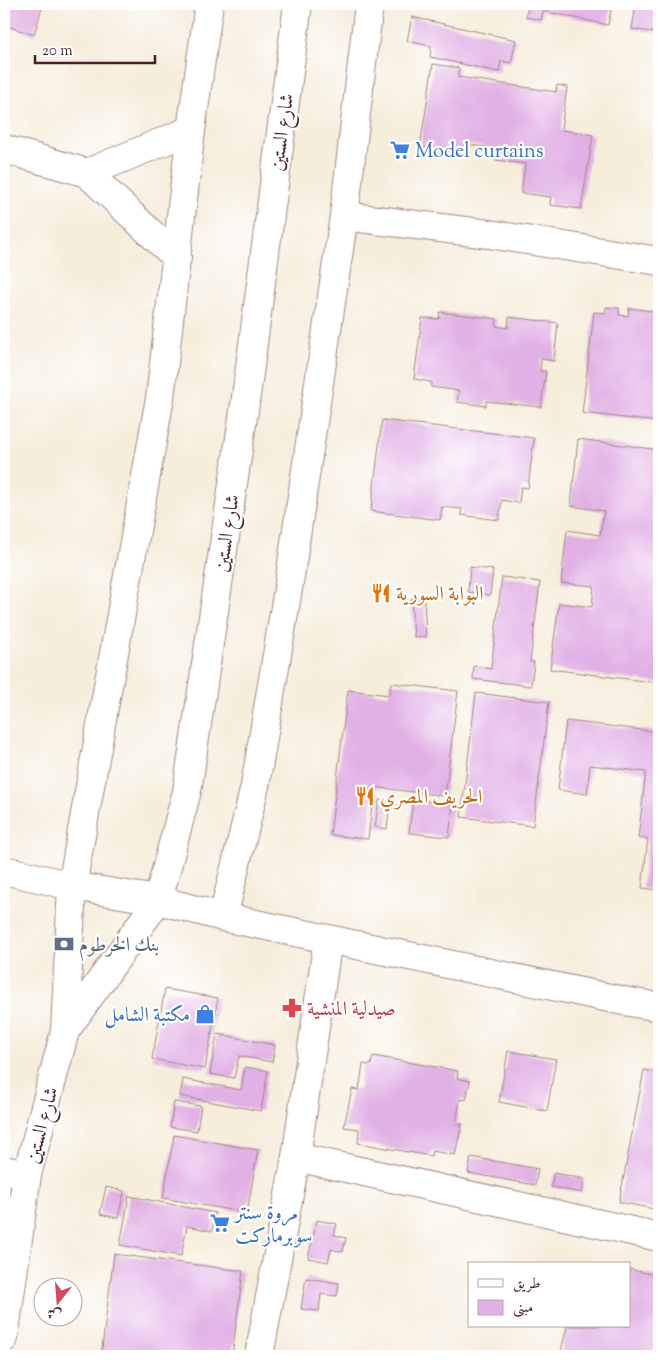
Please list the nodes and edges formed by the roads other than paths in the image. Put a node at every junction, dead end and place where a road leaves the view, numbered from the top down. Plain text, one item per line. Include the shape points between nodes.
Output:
1 (209, 4) edge
2 (298, 4) edge
3 (370, 4) edge
4 (191, 130) junction
5 (4, 148) edge
6 (87, 173) junction
7 (344, 216) junction
8 (177, 258) junction
9 (659, 261) edge
10 (4, 870) edge
11 (72, 886) junction
12 (158, 900) junction
13 (223, 917) junction
14 (328, 939) junction
15 (659, 1007) edge
16 (66, 1031) junction
17 (296, 1157) junction
18 (16, 1173) edge
19 (659, 1237) edge
20 (4, 1338) edge
21 (260, 1356) edge

1 - 4 street, شارع الستين
2 - 12 street, شارع الستين via 246,395 187,791
3 - 7 street
4 - 6 street
4 - 8 street, شارع الستين
5 - 6 street
6 - 8 street
7 - 9 street via 489,234
7 - 13 street via 291,574 255,786
8 - 11 street, شارع الستين via 160,398
10 - 11 street
11 - 12 street
11 - 16 street, شارع الستين
12 - 13 street
12 - 16 street, شارع الستين
13 - 14 street
14 - 15 street
14 - 17 street
16 - 18 street, شارع الستين
17 - 19 street
17 - 21 street
18 - 20 street, شارع الستين

